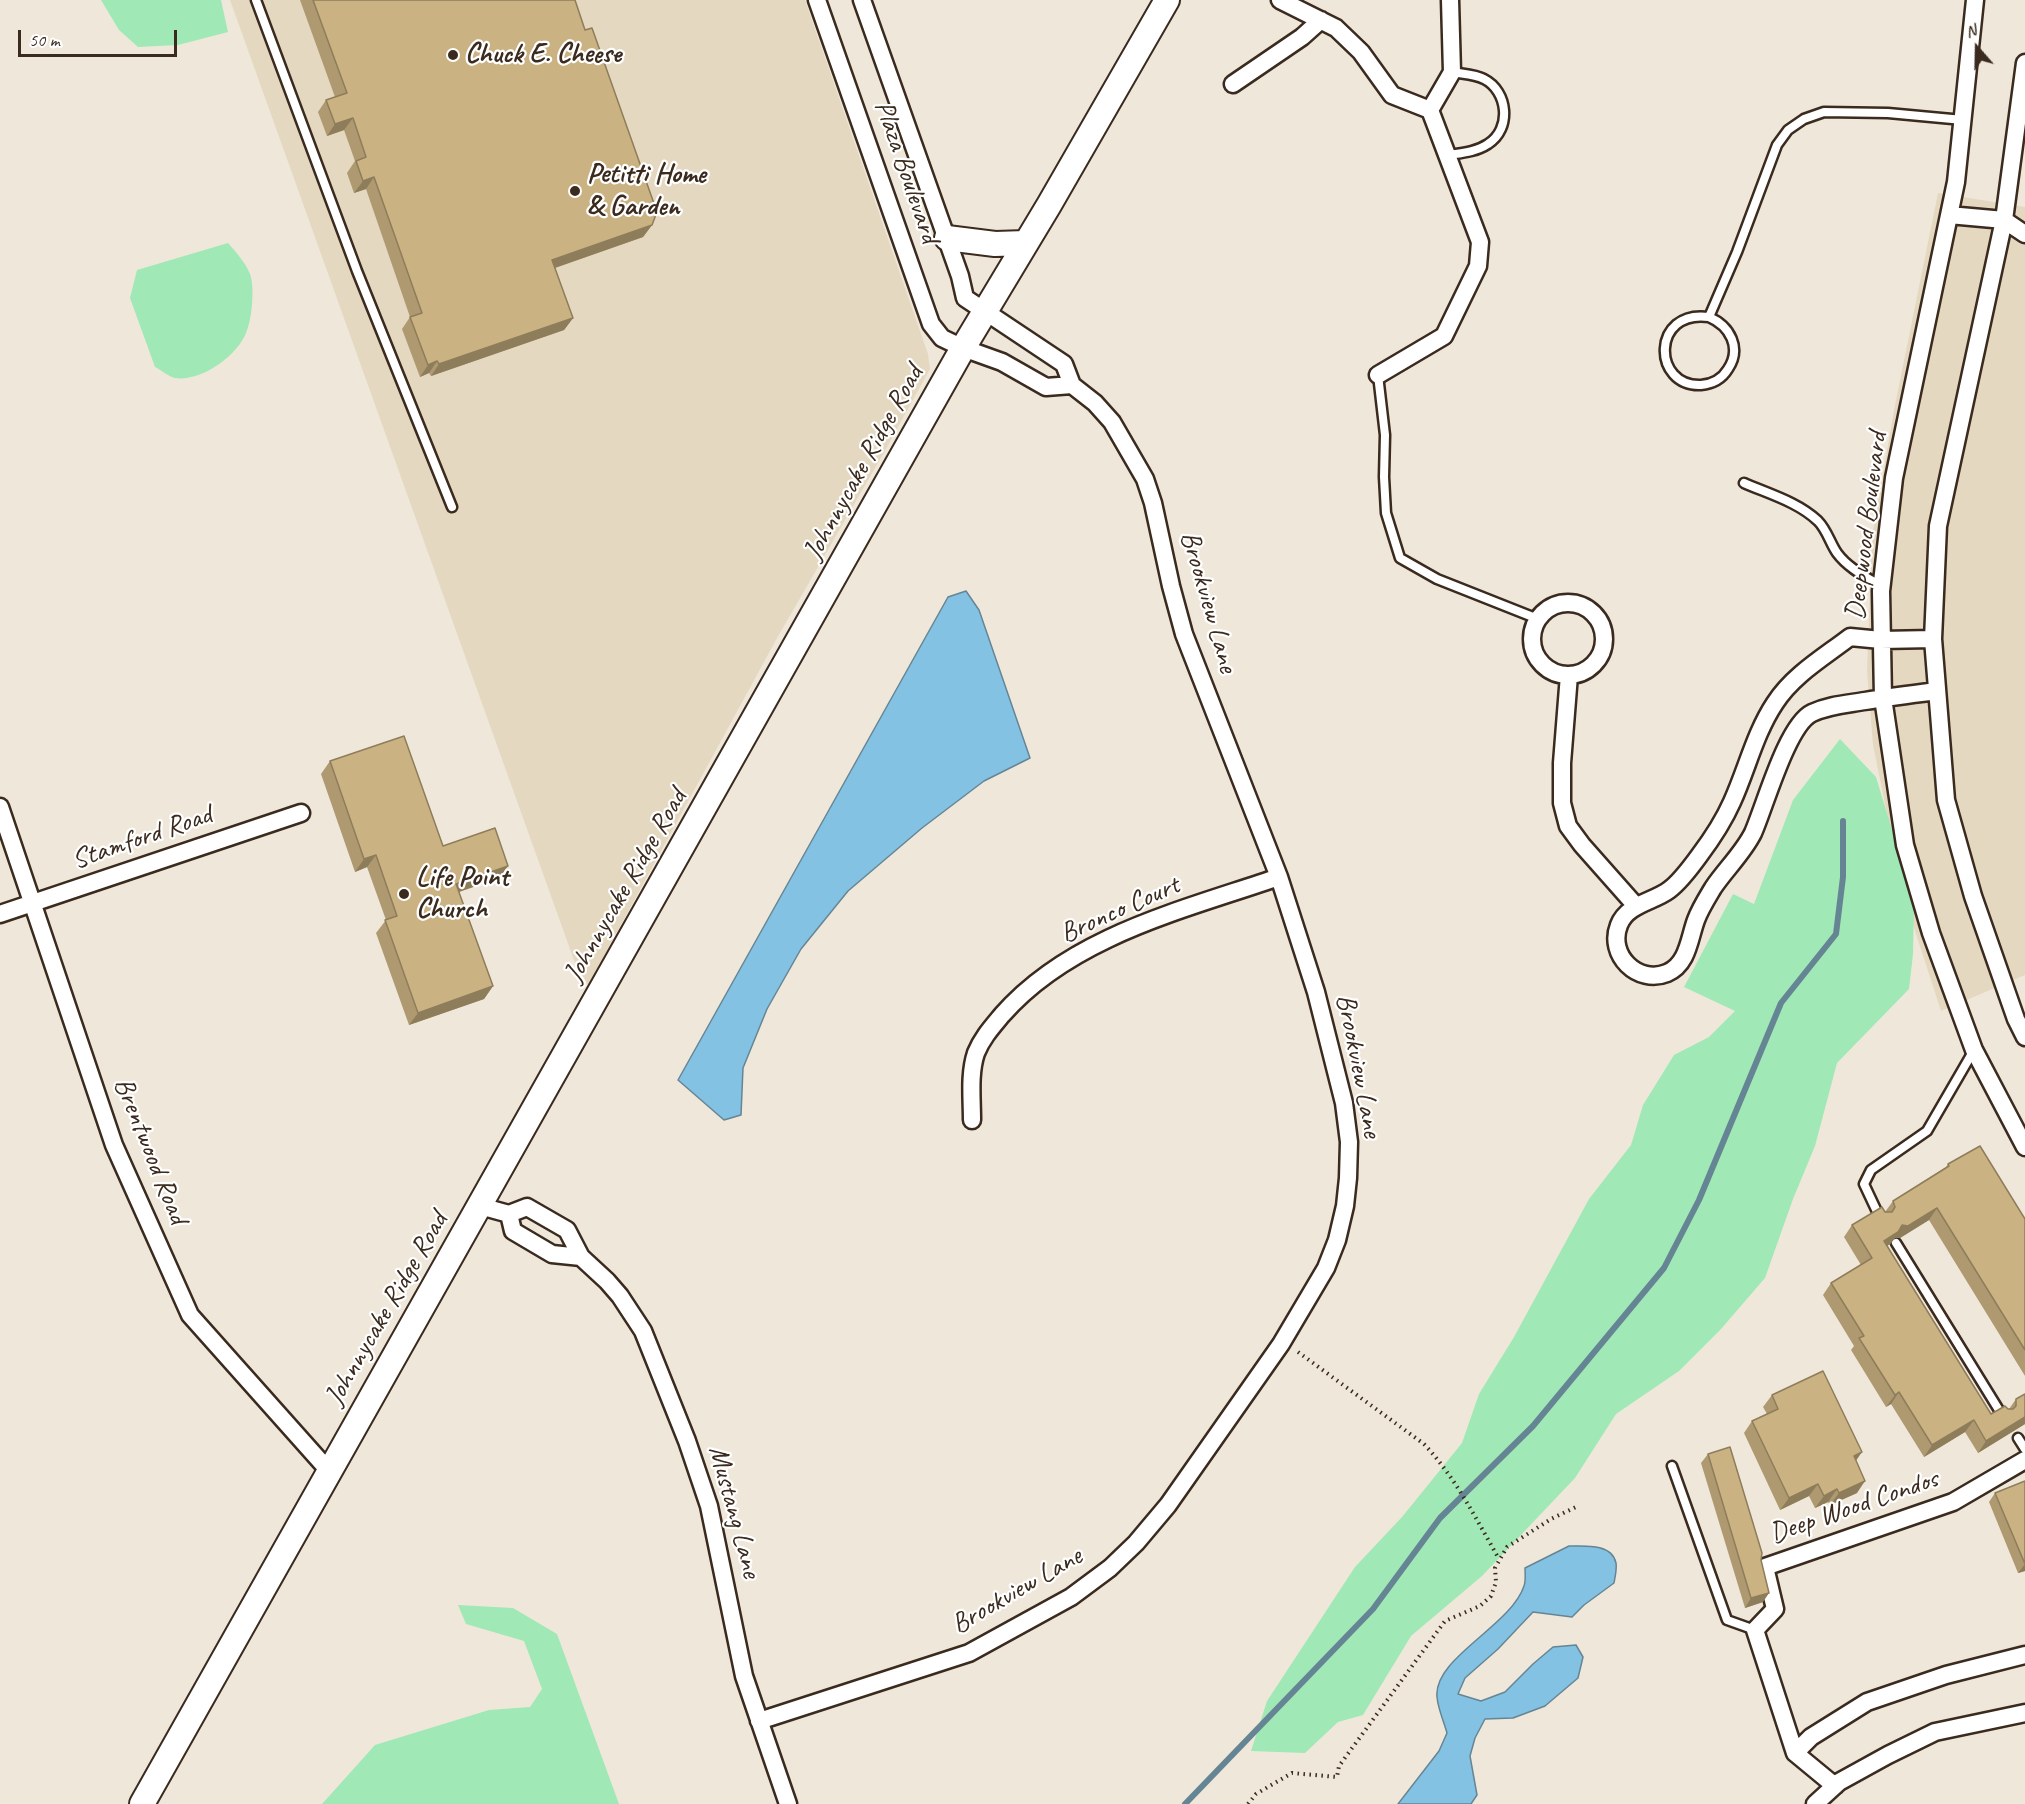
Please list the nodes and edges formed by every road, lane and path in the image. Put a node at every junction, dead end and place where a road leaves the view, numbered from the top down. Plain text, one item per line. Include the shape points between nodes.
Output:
1 (256, 0) edge
2 (817, 0) edge
3 (862, 0) edge
4 (1167, 0) edge
5 (1280, 0) edge
6 (1450, 0) edge
7 (1975, 0) edge
8 (1321, 20) junction
9 (2025, 63) edge
10 (1452, 72) junction
11 (1233, 84) dead end
12 (1430, 110) junction
13 (1963, 120) junction
14 (1448, 155) junction
15 (1949, 215) junction
16 (2004, 220) junction
17 (2025, 234) edge
18 (946, 238) junction
19 (1026, 243) junction
20 (984, 311) junction
21 (1709, 316) junction
22 (963, 348) junction
23 (1378, 375) joint
24 (1072, 385) junction
25 (1744, 483) dead end
26 (452, 507) dead end
27 (1882, 586) junction
28 (1538, 619) junction
29 (1933, 639) junction
30 (1881, 640) junction
31 (1569, 675) junction
32 (1937, 690) junction
33 (1882, 698) junction
34 (0, 807) edge
35 (301, 813) dead end
36 (1279, 877) junction
37 (32, 903) junction
38 (1636, 906) junction
39 (0, 914) edge
40 (2025, 1036) edge
41 (1974, 1050) junction
42 (972, 1120) dead end
43 (2025, 1147) edge
44 (480, 1206) junction
45 (509, 1214) junction
46 (1880, 1218) edge
47 (1896, 1244) edge
48 (581, 1257) junction
49 (1283, 1341) junction
50 (2002, 1415) edge
51 (2018, 1438) edge
52 (2025, 1449) edge
53 (2025, 1460) edge
54 (1672, 1466) dead end
55 (329, 1472) junction
56 (1576, 1507) dead end
57 (1499, 1559) junction
58 (1755, 1630) junction
59 (2025, 1655) edge
60 (2025, 1713) edge
61 (759, 1721) junction
62 (1795, 1753) junction
63 (1835, 1786) junction
64 (142, 1804) edge
65 (788, 1804) edge
66 (1248, 1804) edge
67 (1815, 1804) edge

1 - 26 lane via 357,271
2 - 22 street, Plaza Boulevard via 931,324 942,338
3 - 18 street, Plaza Boulevard
4 - 19 main road, Johnnycake Ridge Road
5 - 8 street
6 - 10 street
7 - 13 street, Deepwood Boulevard
8 - 11 street
8 - 12 street via 1336,28 1360,52 1392,95
9 - 16 street
10 - 12 street
10 - 14 lane via 1482,77 1493,85 1500,94 1505,120 1499,134 1488,144
12 - 14 street
13 - 15 street, Deepwood Boulevard
13 - 21 lane via 1824,111 1788,130 1777,145
14 - 23 street via 1480,242 1478,266 1444,336
15 - 16 street
15 - 27 street, Deepwood Boulevard via 1894,478
16 - 17 street
16 - 29 street via 1938,526
18 - 19 main road
18 - 20 street, Plaza Boulevard via 965,298
19 - 20 main road, Johnnycake Ridge Road
20 - 22 main road, Johnnycake Ridge Road
20 - 24 street, Brookview Lane via 1064,364
21 - 21 lane via 1728,329 1733,339 1733,362 1719,380 1695,385 1674,375 1664,353 1665,342 1677,323 1687,317
22 - 24 street via 1002,362 1046,387
22 - 44 main road, Johnnycake Ridge Road
23 - 28 lane via 1385,435 1386,513 1400,558 1437,579
24 - 36 street, Brookview Lane via 1112,422 1145,479 1184,634
25 - 27 lane via 1794,504 1817,520 1850,567
27 - 30 street, Deepwood Boulevard
28 - 31 street via 1532,640 1539,661 1558,674
28 - 31 street via 1546,610 1567,603 1578,604 1597,616 1605,638 1598,660 1590,668
29 - 30 street
29 - 32 street
30 - 33 street, Deepwood Boulevard
30 - 38 street via 1850,637 1799,675 1776,701 1760,728 1732,803 1699,856 1672,888
31 - 38 street via 1562,763 1562,803 1568,826
32 - 33 street
32 - 40 street via 1946,800 1973,896
33 - 38 street via 1825,708 1810,714 1797,727 1752,835 1704,902 1684,958 1666,974 1643,976 1624,963 1617,939 1618,926
33 - 41 street, Deepwood Boulevard via 1905,845 1931,933
34 - 37 street, Brentwood Road
35 - 37 street, Stamford Road
36 - 42 street, Bronco Court via 1125,931 1037,981 985,1035 976,1053
36 - 49 street, Brookview Lane via 1319,1002 1344,1103 1349,1142 1346,1197 1337,1240 1326,1268
37 - 39 street, Stamford Road
37 - 55 street, Brentwood Road via 114,1145 190,1315
41 - 43 street, Deepwood Boulevard
41 - 46 lane via 1927,1131 1871,1170 1864,1184
44 - 45 street, Mustang Lane
44 - 55 main road, Johnnycake Ridge Road
45 - 48 street via 513,1231 552,1254
45 - 48 street, Mustang Lane via 527,1207 567,1230
47 - 50 lane
48 - 61 street, Mustang Lane via 620,1296 643,1331 687,1441 709,1506 744,1676
49 - 57 path via 1424,1444 1456,1483
49 - 61 street, Brookview Lane via 1168,1505 1110,1568 1071,1597 969,1653
51 - 52 lane
53 - 58 street, Deep Wood Condos via 1953,1502 1765,1567 1775,1609
54 - 58 lane via 1727,1620
55 - 64 main road, Johnnycake Ridge Road
56 - 57 path via 1507,1547
57 - 66 path via 1491,1596 1480,1606 1446,1621 1339,1766 1337,1777 1292,1773 1256,1794
58 - 62 street
59 - 62 street via 1946,1675 1867,1702 1811,1737
60 - 63 street via 1935,1732
61 - 65 street, Mustang Lane
62 - 63 street
63 - 67 street

